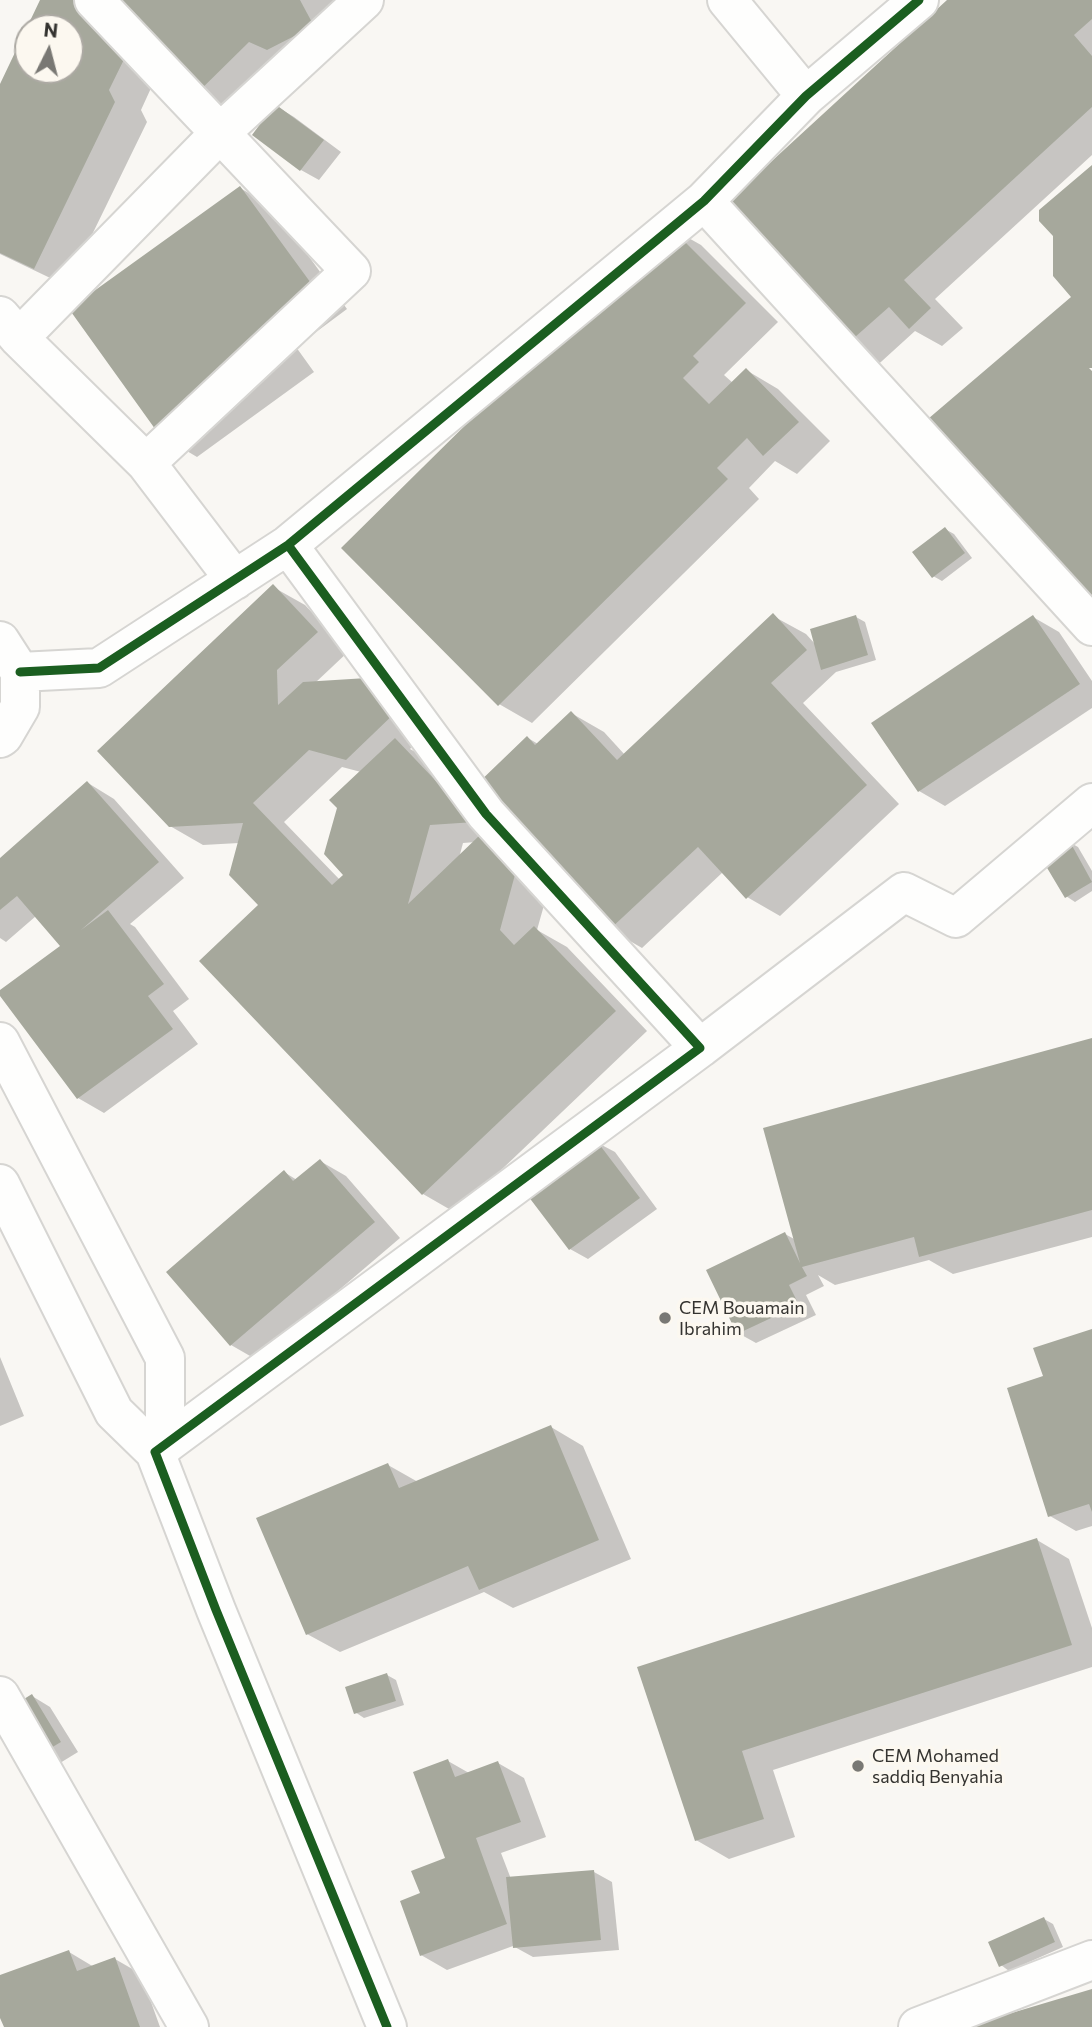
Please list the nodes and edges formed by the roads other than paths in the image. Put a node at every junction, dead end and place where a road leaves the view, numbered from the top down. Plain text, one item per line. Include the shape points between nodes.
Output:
1 (94, 0) edge
2 (364, 0) edge
3 (727, 0) edge
4 (919, 0) edge
5 (806, 96) junction
6 (220, 133) junction
7 (704, 201) junction
8 (9, 327) edge
9 (146, 463) junction
10 (288, 545) junction
11 (235, 580) junction
12 (1092, 626) edge
13 (10, 656) edge
14 (0, 738) edge
15 (1092, 803) edge
16 (0, 1042) edge
17 (700, 1048) junction
18 (0, 1185) edge
19 (160, 1448) junction
20 (0, 1696) edge
21 (1092, 1960) edge
22 (189, 2027) edge
23 (387, 2027) edge
24 (918, 2027) edge

1 - 6 street
2 - 6 street
3 - 5 street
4 - 5 street
5 - 7 street
6 - 8 street
6 - 9 street via 351,271
7 - 10 street
7 - 12 street
8 - 9 street
9 - 11 street
10 - 11 street
10 - 17 street via 486,814
11 - 13 street via 99,668
13 - 14 street via 20,707
15 - 17 street via 956,918 905,892
16 - 19 street via 165,1358
17 - 19 street
18 - 19 street via 114,1412
19 - 23 street via 221,1623
20 - 22 street
21 - 24 street

